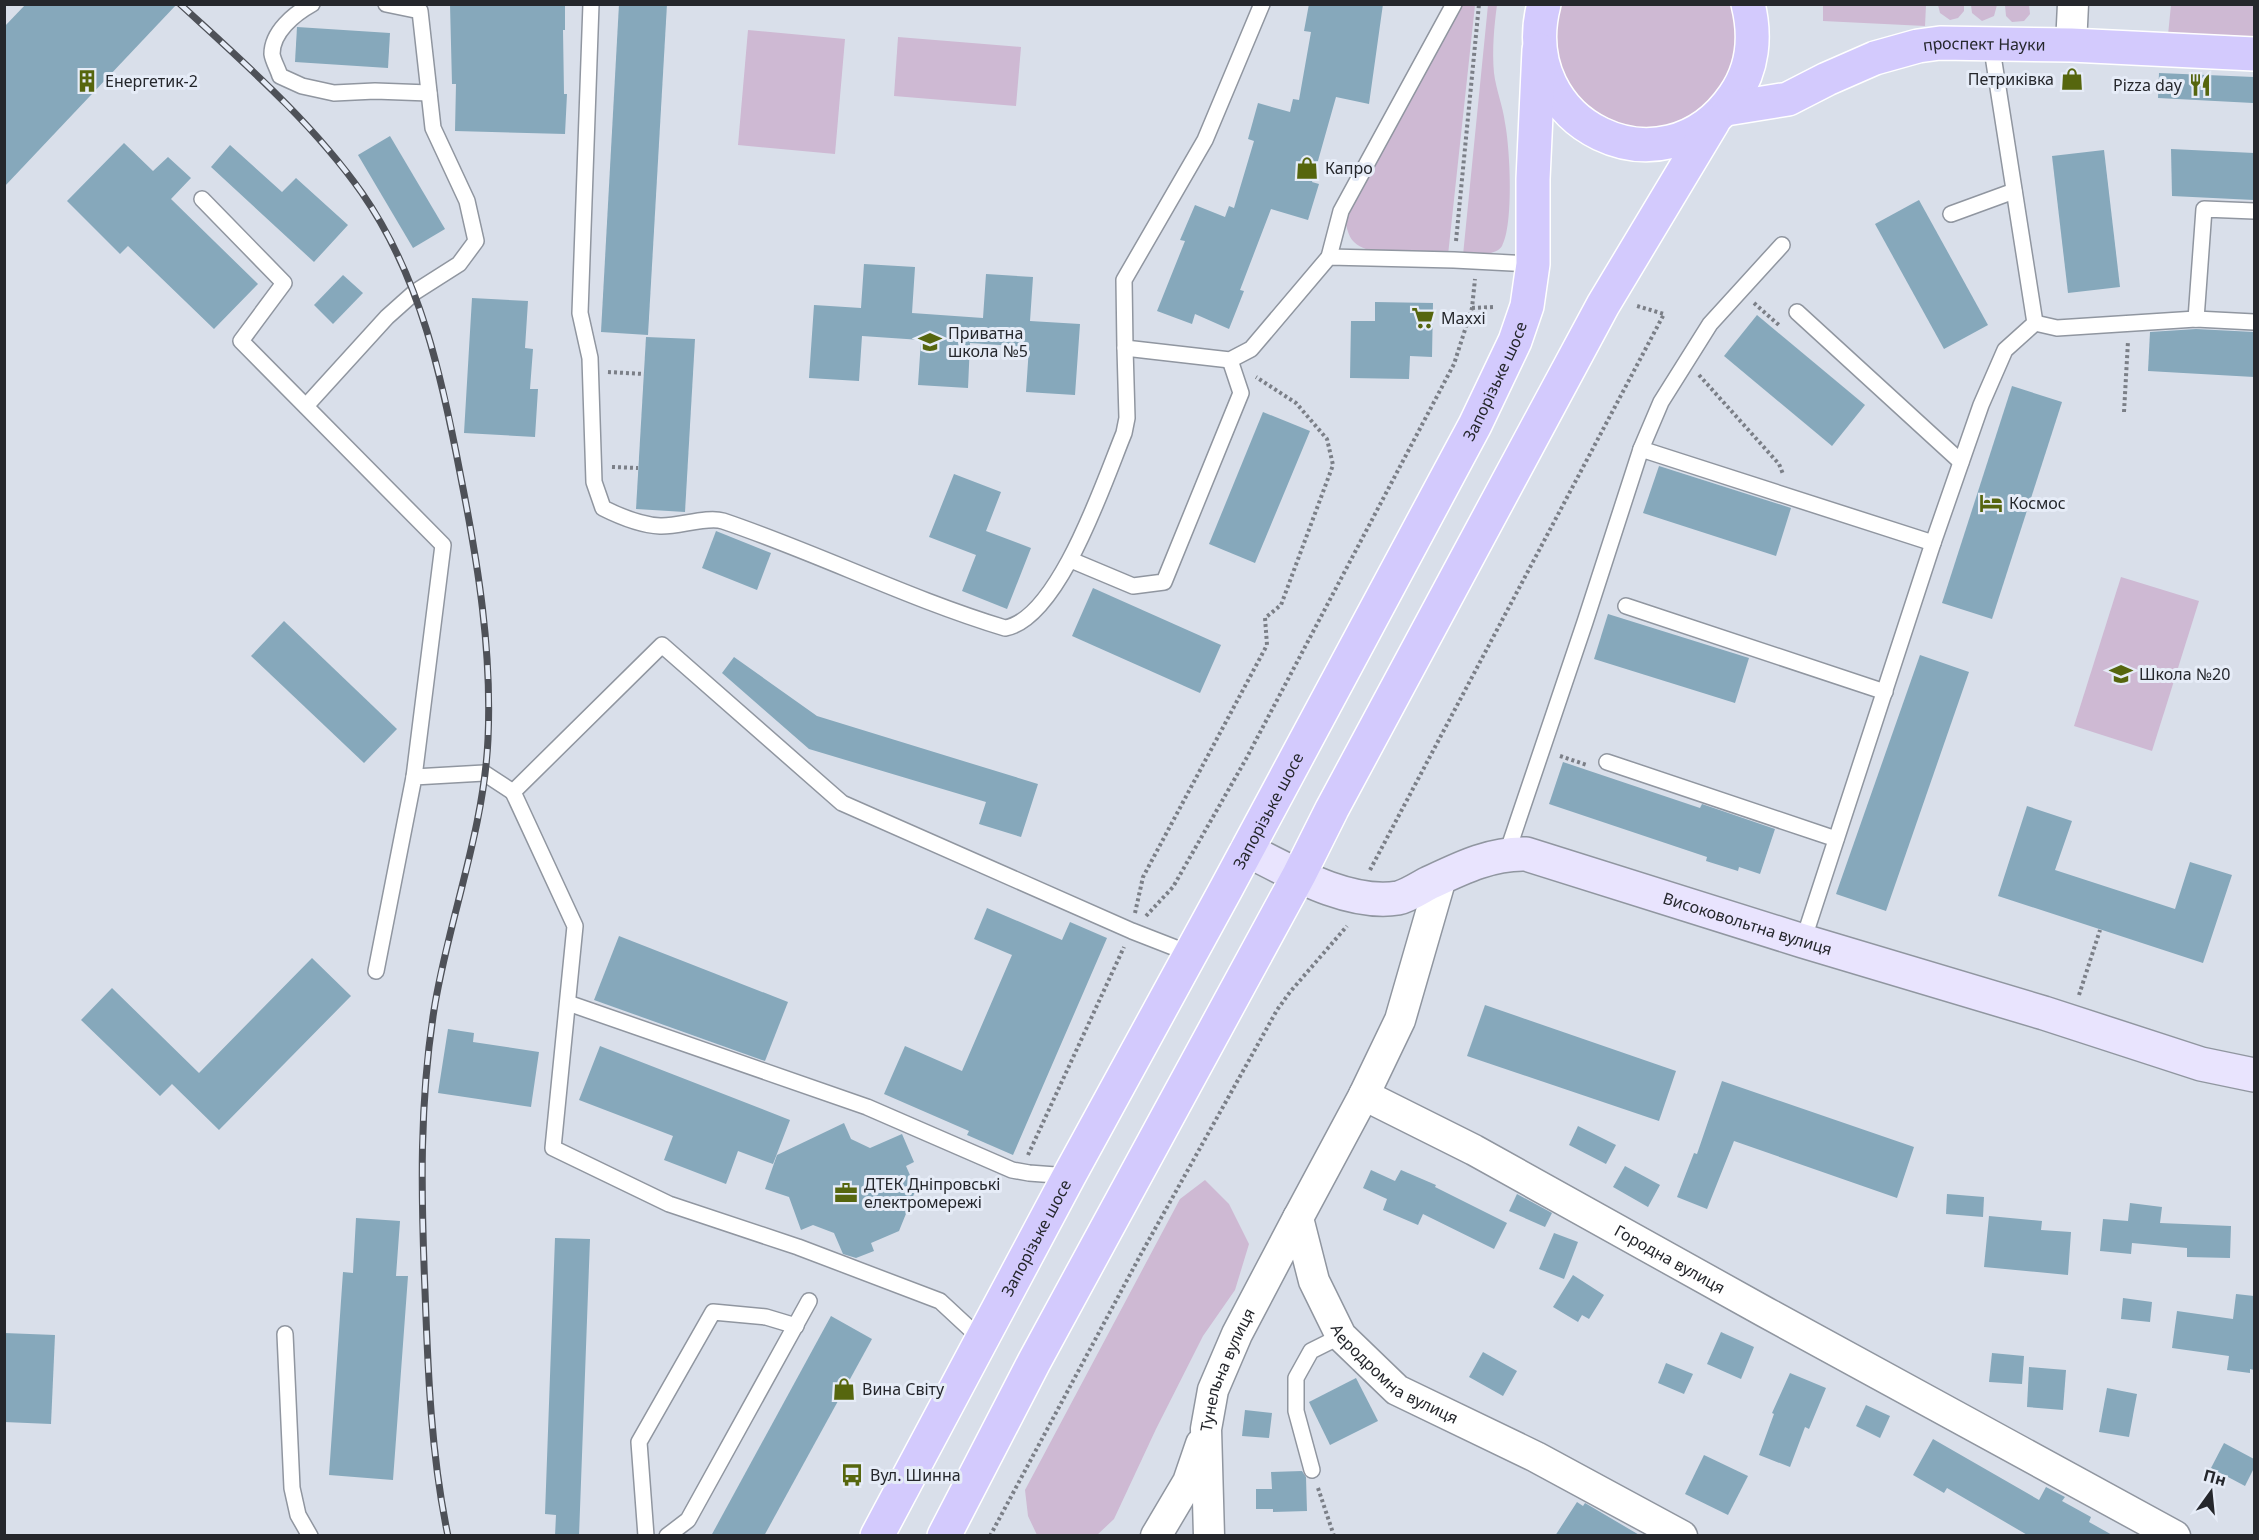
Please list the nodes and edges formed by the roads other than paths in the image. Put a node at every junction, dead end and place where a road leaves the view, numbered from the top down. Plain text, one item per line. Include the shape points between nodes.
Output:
1 (312, 4) edge
2 (386, 4) edge
3 (591, 4) edge
4 (1262, 4) edge
5 (1454, 4) edge
6 (1748, 4) edge
7 (2073, 4) edge
8 (1541, 21) edge
9 (1991, 43) junction
10 (2072, 45) junction
11 (2254, 54) edge
12 (429, 93) junction
13 (1719, 115) junction
14 (2014, 191) junction
15 (202, 199) dead end
16 (2254, 212) edge
17 (1951, 214) dead end
18 (1782, 245) dead end
19 (1329, 257) junction
20 (1533, 264) junction
21 (1797, 312) road end
22 (2196, 319) junction
23 (2254, 322) edge
24 (2035, 323) junction
25 (1125, 348) junction
26 (1230, 360) junction
27 (306, 406) junction
28 (1641, 449) junction
29 (1961, 462) junction
30 (1933, 543) junction
31 (1071, 560) junction
32 (1626, 606) dead end
33 (1885, 692) junction
34 (1607, 762) road end
35 (414, 777) junction
36 (513, 792) junction
37 (1836, 839) junction
38 (1247, 850) junction
39 (1506, 853) junction
40 (1299, 875) junction
41 (1441, 878) junction
42 (1803, 940) junction
43 (1191, 954) junction
44 (376, 971) dead end
45 (568, 1003) junction
46 (2254, 1075) edge
47 (1364, 1095) junction
48 (1069, 1176) junction
49 (1298, 1218) junction
50 (809, 1301) dead end
51 (796, 1326) junction
52 (285, 1334) dead end
53 (1341, 1336) junction
54 (982, 1340) junction
55 (1206, 1429) junction
56 (1312, 1470) road end
57 (310, 1536) edge
58 (646, 1536) edge
59 (668, 1536) edge
60 (877, 1536) edge
61 (944, 1536) edge
62 (1156, 1536) edge
63 (1209, 1536) edge
64 (1682, 1536) edge
65 (2175, 1536) edge

1 - 12 lane via 276,34 272,54 280,76 334,93
2 - 12 lane via 420,11
3 - 31 lane via 580,313 590,358 594,482 603,508 626,519 659,526 719,520 957,614 1005,628 1028,616 1056,586
4 - 25 lane via 1205,140 1124,280
5 - 19 lane via 1341,211
6 - 13 main road via 1754,33 1751,60 1742,86
7 - 10 street
8 - 13 main road via 1545,76 1562,105 1587,128 1618,142 1651,145 1684,138
8 - 20 main road, Запорізьке шосе
9 - 10 main road, проспект Науки
9 - 13 main road, проспект Науки via 1940,43 1910,48 1875,58 1788,99
9 - 14 lane
10 - 11 main road, проспект Науки
12 - 27 lane via 433,128 467,201 476,241 459,264 415,292 387,317
13 - 40 main road via 1604,305
14 - 17 lane
14 - 24 lane
15 - 27 lane via 284,283 241,340
16 - 22 lane via 2204,209
18 - 28 lane via 1710,324 1661,402
19 - 20 lane
19 - 26 lane via 1251,349
20 - 38 main road, Запорізьке шосе via 1527,306 1515,341 1476,425
21 - 29 lane
22 - 23 lane
22 - 24 lane via 2057,328
24 - 29 lane via 2005,350
25 - 26 lane
25 - 31 lane via 1125,433
26 - 31 lane via 1240,393 1164,582 1133,586
27 - 35 lane via 443,545
28 - 30 lane
28 - 39 lane
29 - 30 lane
30 - 33 lane
32 - 33 lane
33 - 37 lane
34 - 37 lane
35 - 36 lane via 484,773
35 - 44 lane
36 - 43 lane via 662,645 842,803
36 - 45 lane via 575,926
37 - 42 lane
38 - 40 main road, Високовольтна вулиця
38 - 43 main road, Запорізьке шосе
39 - 41 main road, Високовольтна вулиця
39 - 42 main road, Високовольтна вулиця via 1526,854
40 - 41 main road, Високовольтна вулиця via 1368,898 1399,898
40 - 61 main road via 1034,1362
41 - 47 street via 1400,1020
42 - 46 main road, Високовольтна вулиця via 2201,1064
43 - 48 main road, Запорізьке шосе
45 - 48 lane via 867,1107 1012,1170
45 - 54 lane via 553,1148 669,1204 940,1301
47 - 49 street
47 - 65 street, Городна вулиця via 1484,1155
48 - 54 main road, Запорізьке шосе
49 - 53 street, Аеродромна вулиця via 1314,1281
49 - 55 street, Тунельна вулиця via 1237,1334 1213,1390
50 - 51 lane
51 - 58 lane via 766,1317 713,1312 639,1442
51 - 59 lane via 688,1520
52 - 57 lane via 292,1488 298,1515
53 - 56 lane via 1311,1351 1296,1378 1296,1411
53 - 64 street, Аеродромна вулиця via 1397,1390 1536,1456
54 - 60 main road, Запорізьке шосе
55 - 62 street via 1188,1482
55 - 63 street, Тунельна вулиця

